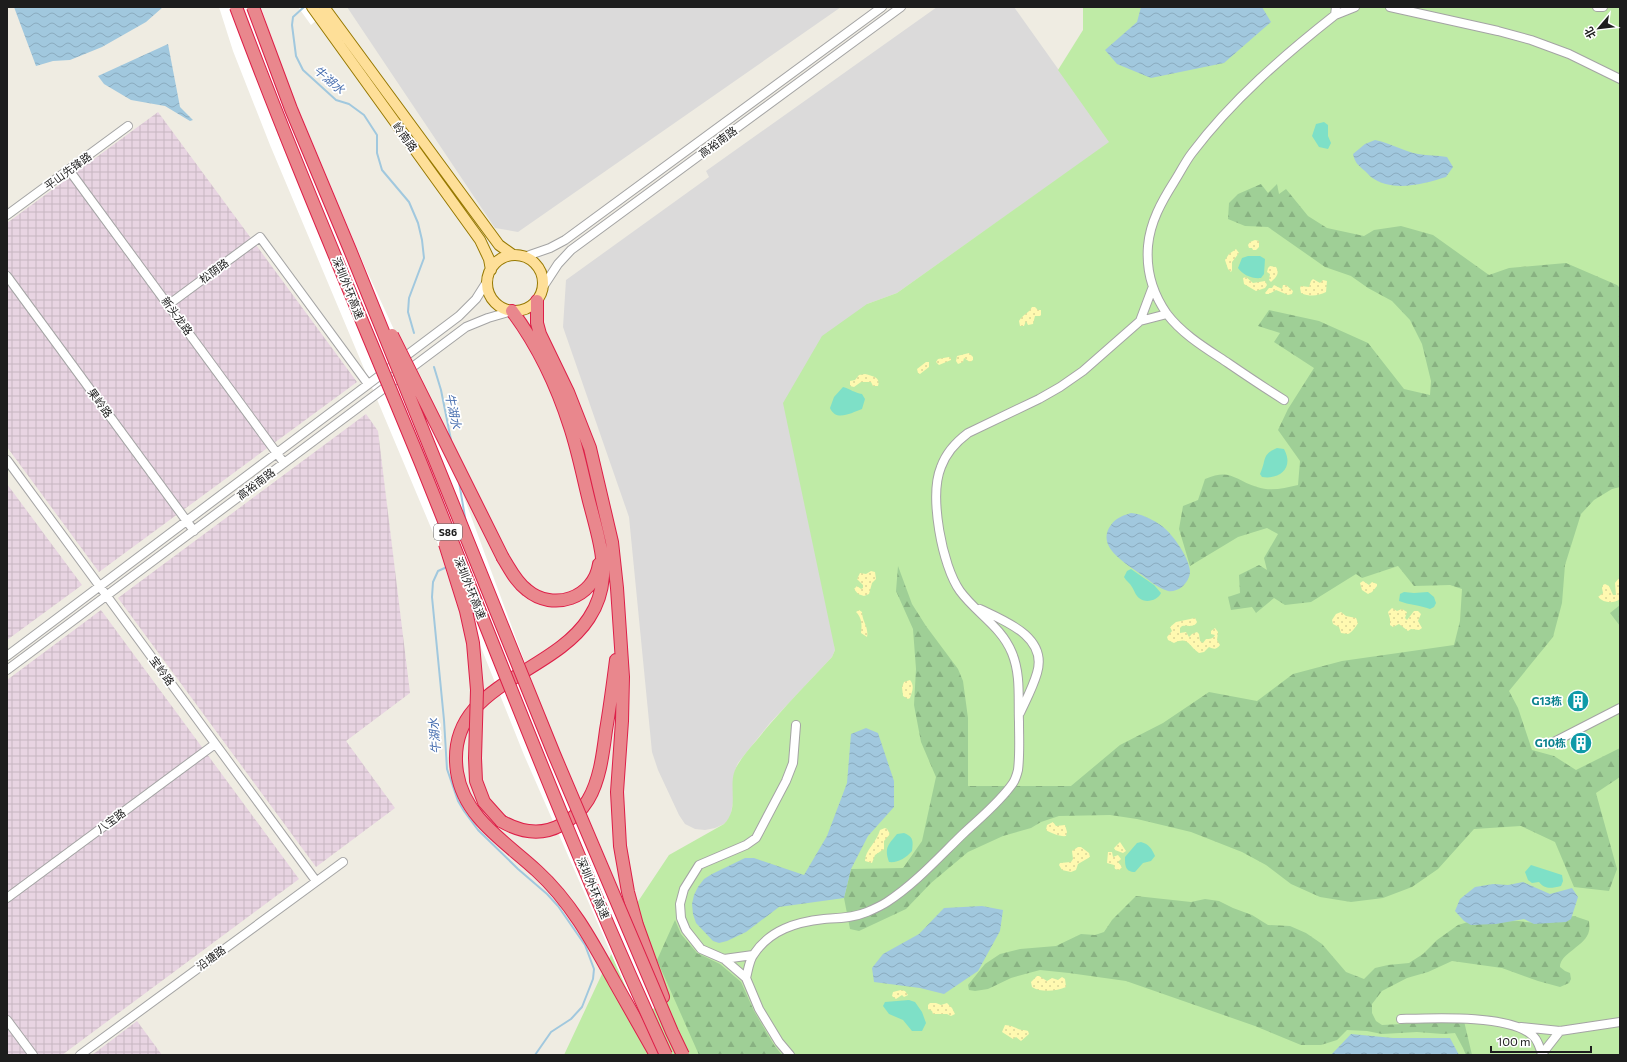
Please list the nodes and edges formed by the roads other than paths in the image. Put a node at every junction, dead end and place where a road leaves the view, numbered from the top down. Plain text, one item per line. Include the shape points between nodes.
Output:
1 (236, 7) edge
2 (253, 7) edge
3 (312, 7) edge
4 (882, 7) edge
5 (901, 7) edge
6 (1355, 7) edge
7 (1390, 7) edge
8 (1597, 7) edge
9 (1603, 7) edge
10 (1335, 11) edge
11 (324, 12) edge
12 (1620, 79) edge
13 (128, 126) dead end
14 (69, 170) junction
15 (7, 215) edge
16 (350, 250) junction
17 (513, 255) junction
18 (524, 257) junction
19 (491, 270) junction
20 (7, 276) edge
21 (488, 280) junction
22 (543, 286) junction
23 (1152, 288) junction
24 (537, 301) junction
25 (168, 304) junction
26 (512, 311) junction
27 (1167, 314) junction
28 (1140, 321) junction
29 (368, 384) junction
30 (1284, 400) dead end
31 (277, 453) junction
32 (7, 460) edge
33 (419, 460) junction
34 (284, 463) junction
35 (187, 521) junction
36 (194, 531) junction
37 (601, 555) junction
38 (100, 587) junction
39 (107, 596) junction
40 (970, 604) junction
41 (620, 635) junction
42 (7, 656) edge
43 (7, 670) edge
44 (522, 674) junction
45 (1620, 708) edge
46 (1018, 717) junction
47 (796, 725) dead end
48 (215, 744) junction
49 (1550, 744) dead end
50 (343, 862) dead end
51 (316, 881) junction
52 (7, 898) edge
53 (753, 955) junction
54 (724, 959) junction
55 (746, 978) junction
56 (1401, 1019) dead end
57 (7, 1020) edge
58 (1620, 1022) edge
59 (1518, 1027) junction
60 (1560, 1031) junction
61 (672, 1032) junction
62 (1542, 1054) edge
63 (33, 1055) edge
64 (80, 1055) edge
65 (656, 1055) edge
66 (666, 1055) edge
67 (683, 1055) edge
68 (790, 1055) edge

1 - 33 highway, 深圳外环高速 / S86, bridge via 276,114
2 - 16 highway, 深圳外环高速 / S86, bridge via 291,109
3 - 11 main road, 岭南路
4 - 18 street, 高裕南路 via 564,240
5 - 22 street, 高裕南路 via 571,250
6 - 10 street
7 - 12 street via 1532,40 1569,54
8 - 9 street
10 - 23 street via 1245,92 1190,155 1160,203 1153,225 1148,245 1148,268
11 - 17 main road, 岭南路 via 499,246
11 - 19 main road, 岭南路 via 480,240
13 - 14 street, 平山先锋路
14 - 15 street, 平山先锋路
14 - 25 street, 新头龙路
16 - 37 highway, bridge via 512,573 527,590 540,597 554,601 563,600 574,597 590,586 596,577
16 - 44 highway, 深圳外环高速 / S86, bridge
17 - 18 main road
17 - 19 main road via 498,262
18 - 22 main road via 540,270
19 - 21 main road
20 - 35 street, 果岭路
21 - 26 main road via 489,291 494,301 502,308
21 - 29 street, 高裕南路 via 471,305 459,316
22 - 24 main road
23 - 27 street
23 - 28 street
24 - 26 main road via 528,308
24 - 41 highway via 540,334 568,392 590,448 612,542
25 - 29 street, 松荫路 via 260,236
25 - 31 street, 新头龙路
26 - 34 street, 高裕南路 via 466,327
26 - 37 highway via 548,371 568,419
27 - 28 street
27 - 30 street via 1202,347
28 - 40 street via 1070,380 1039,399 968,433 945,457 940,467 936,489 941,542 951,575
29 - 31 street, 高裕南路
31 - 34 street, 新头龙路
31 - 35 street, 高裕南路
32 - 38 street, 宝岭路
33 - 41 highway, bridge via 466,611 473,643 477,690 476,781 484,802 501,821 512,828 523,831 554,829 573,817 588,800 598,777 602,757
33 - 66 highway, 深圳外环高速 / S86, bridge via 545,775
34 - 36 street, 高裕南路
35 - 36 street, 果岭路
35 - 38 street, 高裕南路
36 - 39 street, 高裕南路
37 - 44 highway via 601,591 590,616 568,642
38 - 39 street, 宝岭路
38 - 42 street, 高裕南路
39 - 43 street, 高裕南路
39 - 48 street, 宝岭路
40 - 46 street via 996,628 1011,651 1018,677
40 - 46 street via 1017,627 1034,646 1038,673
41 - 61 highway, bridge via 623,699 617,792 620,846 628,892
44 - 61 highway, 深圳外环高速 / S86, bridge
44 - 65 highway via 488,695 465,721 459,734 456,760 460,786 472,811 496,836 538,872 572,910
45 - 49 street
46 - 53 street via 1018,771 1014,782 912,882 887,902 866,913 793,925 778,930
47 - 54 street via 793,763 756,838 746,845 699,865 684,889 680,918 686,930 701,948
48 - 51 street, 宝岭路
48 - 52 street, 八宝路
50 - 51 street, 沿塘路
51 - 64 street, 沿塘路
53 - 54 street
53 - 55 street
54 - 55 street
55 - 68 street via 759,1009
56 - 59 street via 1482,1019
57 - 63 street
58 - 60 street
59 - 60 street
59 - 62 street via 1534,1036
60 - 62 street
61 - 67 highway, 深圳外环高速 / S86, bridge

